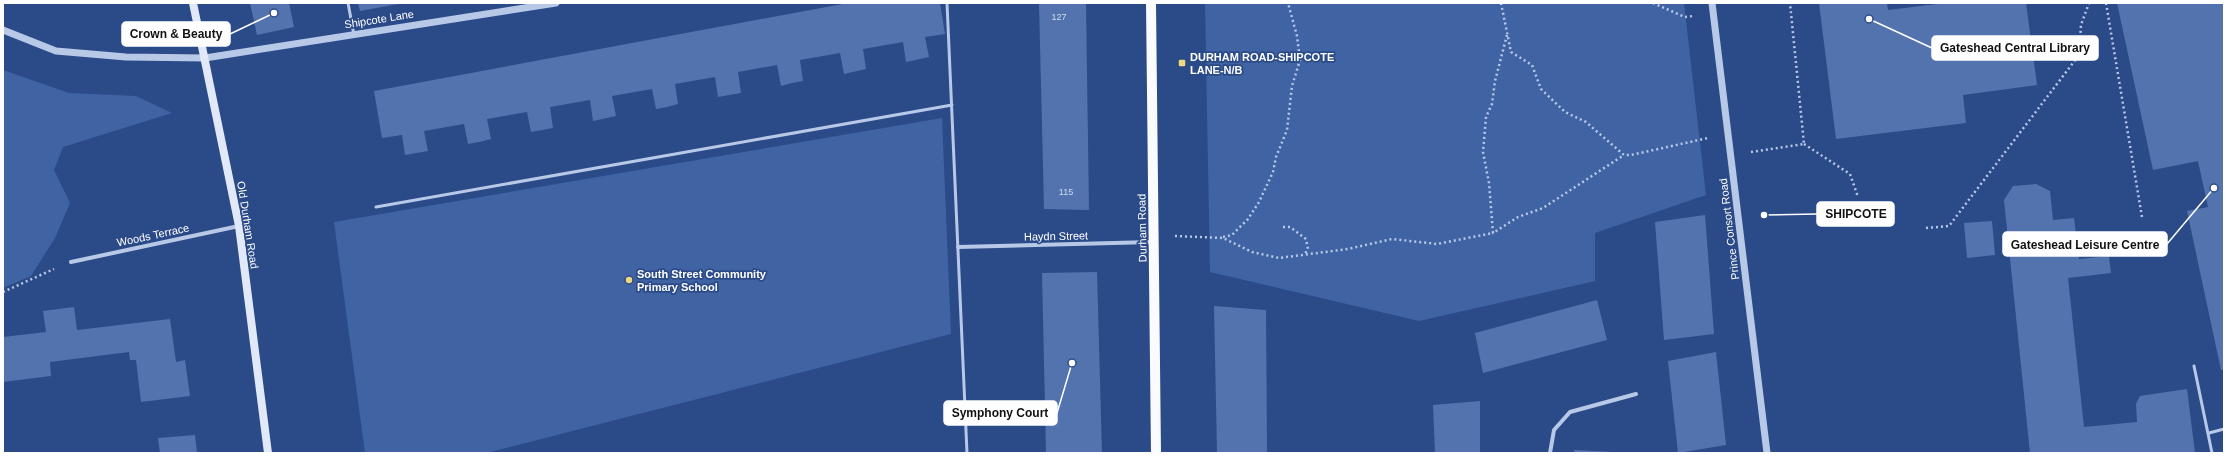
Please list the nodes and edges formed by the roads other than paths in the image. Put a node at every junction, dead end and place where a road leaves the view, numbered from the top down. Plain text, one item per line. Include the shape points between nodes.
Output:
1 (193, 3) edge
2 (348, 3) edge
3 (556, 3) edge
4 (947, 3) edge
5 (1151, 3) edge
6 (1712, 3) edge
7 (3, 30) edge
8 (354, 34) junction
9 (206, 58) junction
10 (952, 105) junction
11 (376, 207) dead end
12 (239, 226) junction
13 (1154, 239) junction
14 (958, 247) junction
15 (71, 262) road end
16 (2194, 366) dead end
17 (1636, 394) dead end
18 (2224, 429) edge
19 (2209, 433) junction
20 (268, 453) edge
21 (967, 453) edge
22 (1156, 453) edge
23 (1550, 453) edge
24 (1767, 453) edge
25 (2212, 453) edge

1 - 9 main road, Old Durham Road
2 - 8 lane
3 - 8 street, Shipcote Lane
4 - 10 lane
5 - 13 main road, Durham Road
6 - 24 street, Prince Consort Road
7 - 9 street, Shipcote Lane via 56,51 126,57
8 - 9 street, Shipcote Lane
9 - 12 main road, Old Durham Road
10 - 11 lane
10 - 14 lane
12 - 15 street, Woods Terrace
12 - 20 main road, Old Durham Road
13 - 14 street, Haydn Street
13 - 22 main road, Durham Road
14 - 21 lane
16 - 19 lane
17 - 23 street via 1570,412 1554,430
18 - 19 lane
19 - 25 lane

